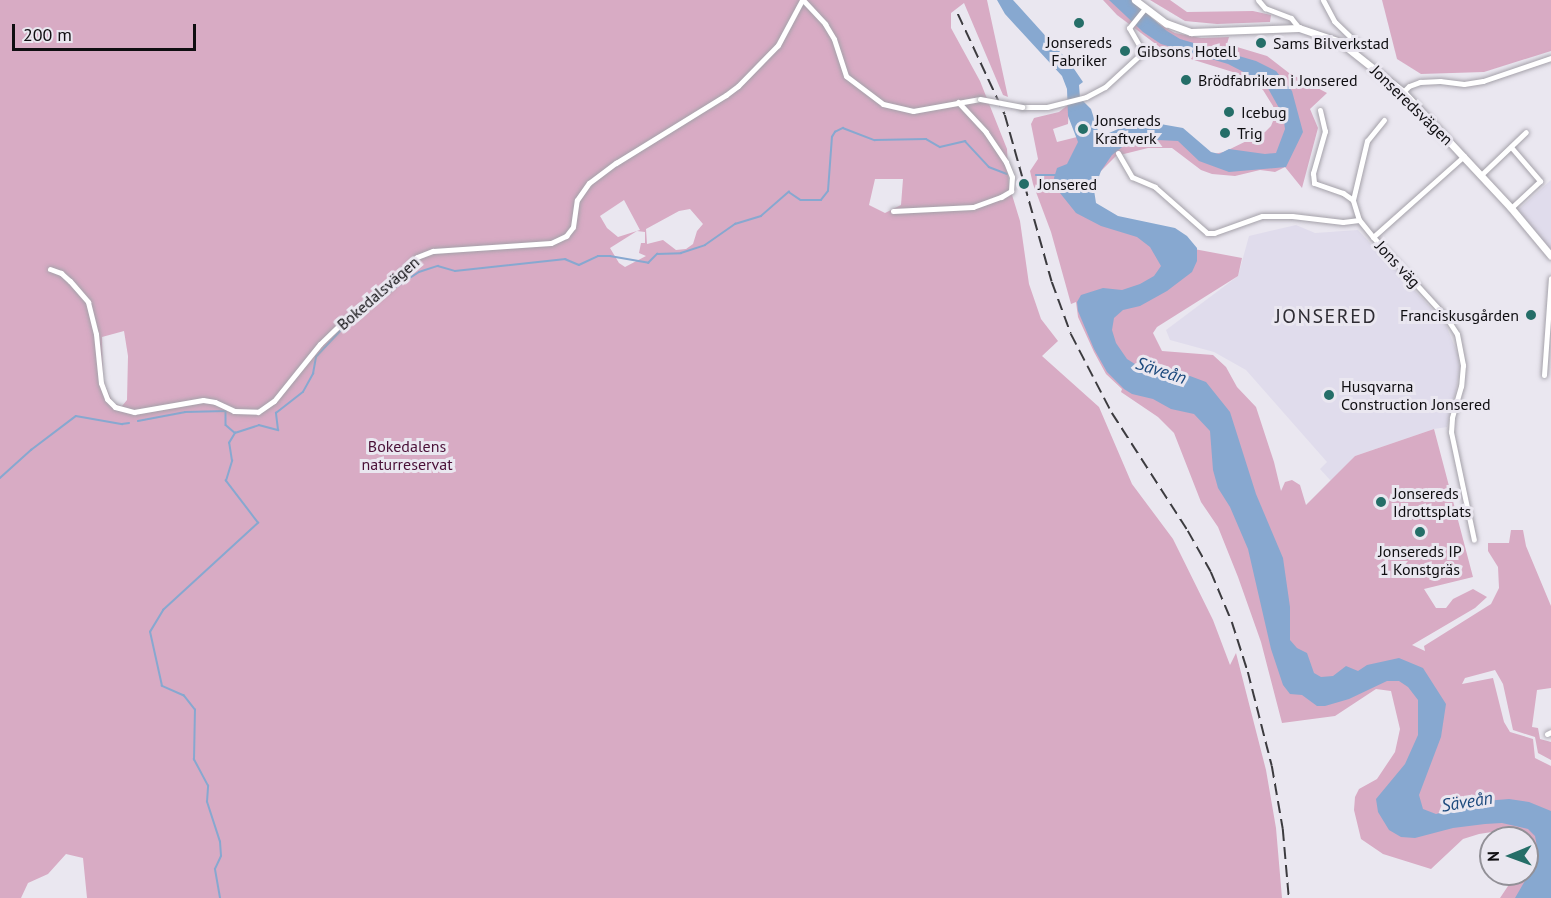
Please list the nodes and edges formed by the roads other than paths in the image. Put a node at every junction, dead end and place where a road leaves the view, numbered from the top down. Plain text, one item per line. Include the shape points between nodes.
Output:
1 (803, 0) edge
2 (1136, 0) edge
3 (1258, 0) edge
4 (1323, 0) edge
5 (1144, 9) junction
6 (1299, 28) junction
7 (1355, 53) junction
8 (1551, 58) edge
9 (1403, 92) junction
10 (958, 102) junction
11 (1320, 110) dead end
12 (1384, 120) dead end
13 (1526, 132) dead end
14 (1510, 147) junction
15 (1118, 153) dead end
16 (1464, 156) junction
17 (1481, 176) junction
18 (1353, 200) junction
19 (1511, 208) junction
20 (893, 211) dead end
21 (1359, 220) junction
22 (1373, 237) junction
23 (1551, 256) edge
24 (50, 269) dead end
25 (1551, 278) edge
26 (1544, 375) dead end
27 (1474, 540) dead end

1 - 10 street via 834,39 846,76 870,96 892,108 913,111
1 - 24 street, Bokedalsvägen via 778,45 738,86 589,183 577,200 573,227 566,236 550,243 433,251 417,257 388,288 320,344 274,401 258,412 234,411 203,400 134,412 115,407 101,383 88,302 66,277
2 - 5 street, Jonseredsvägen
3 - 6 street via 1265,8 1291,18
4 - 7 street via 1334,21 1356,42
5 - 6 street, Jonseredsvägen via 1175,28 1191,32
5 - 10 street, bridge via 1129,28 1144,50 1105,87 1086,97 1041,108 980,99
6 - 7 street, Jonseredsvägen via 1326,36
7 - 9 street, Jonseredsvägen
8 - 9 street via 1483,81 1420,82
9 - 16 street, Jonseredsvägen
10 - 20 street via 986,132 1006,162 1012,177 1011,191 973,207
11 - 18 street via 1325,131 1313,173 1314,183
12 - 18 street via 1367,141
13 - 14 street
14 - 17 street
14 - 19 street via 1540,181
15 - 21 street via 1132,177 1155,187 1207,233 1262,216
16 - 17 street, Jonseredsvägen
16 - 22 street, Jons väg
17 - 19 street, Jonseredsvägen
18 - 21 street
19 - 23 street, Jonseredsvägen
21 - 22 street
22 - 27 street, Jons väg via 1446,317 1459,340 1463,365 1451,432
25 - 26 street

